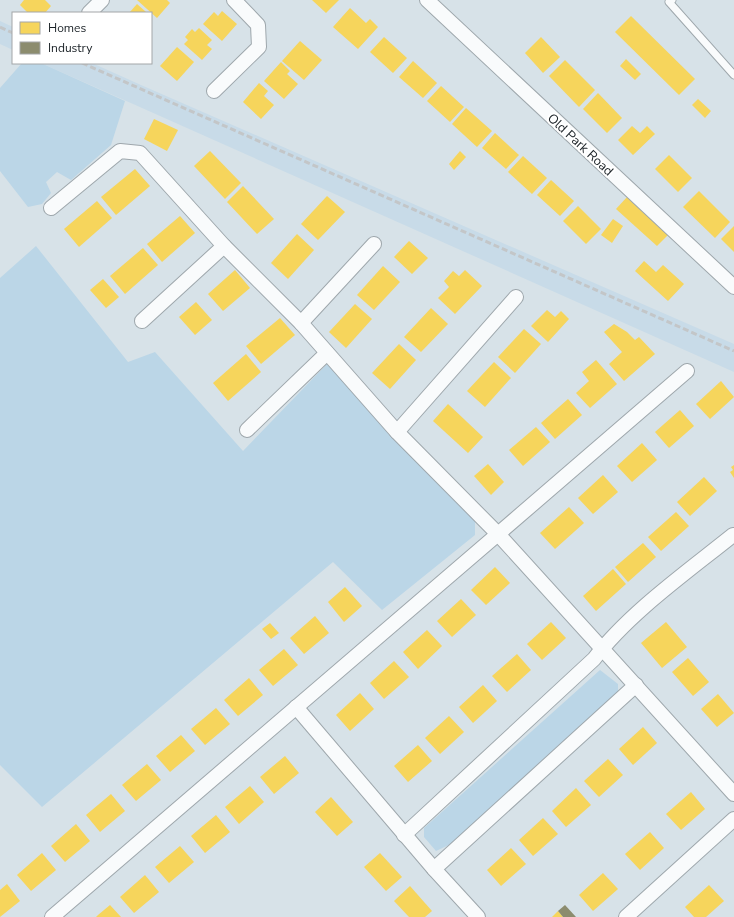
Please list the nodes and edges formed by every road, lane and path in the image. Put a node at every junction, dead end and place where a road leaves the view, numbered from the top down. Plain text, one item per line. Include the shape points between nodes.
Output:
1 (102, 0) edge
2 (234, 0) edge
3 (427, 0) edge
4 (672, 0) edge
5 (90, 12) edge
6 (734, 75) edge
7 (214, 91) dead end
8 (51, 208) dead end
9 (374, 244) dead end
10 (224, 246) junction
11 (734, 287) edge
12 (516, 297) dead end
13 (142, 321) dead end
14 (301, 323) junction
15 (327, 353) junction
16 (687, 371) dead end
17 (247, 430) dead end
18 (397, 432) junction
19 (498, 534) junction
20 (733, 535) dead end
21 (602, 649) junction
22 (636, 685) junction
23 (296, 707) junction
24 (734, 794) edge
25 (734, 819) edge
26 (404, 835) junction
27 (434, 869) junction
28 (52, 917) edge
29 (478, 917) edge
30 (626, 917) edge

1 - 5 street
2 - 7 street via 258,25 259,47
3 - 11 street, Old Park Road
4 - 6 lane via 669,2
8 - 10 street via 120,152 140,153
9 - 14 street
10 - 13 street
10 - 14 street
12 - 18 street
14 - 15 street
15 - 17 street
15 - 18 street
16 - 19 street
18 - 19 street
19 - 21 street
19 - 23 street
20 - 21 street via 643,609
21 - 22 street
21 - 26 street
22 - 24 street
22 - 27 street
23 - 26 street
23 - 28 street
25 - 30 street
26 - 27 street
27 - 29 street

